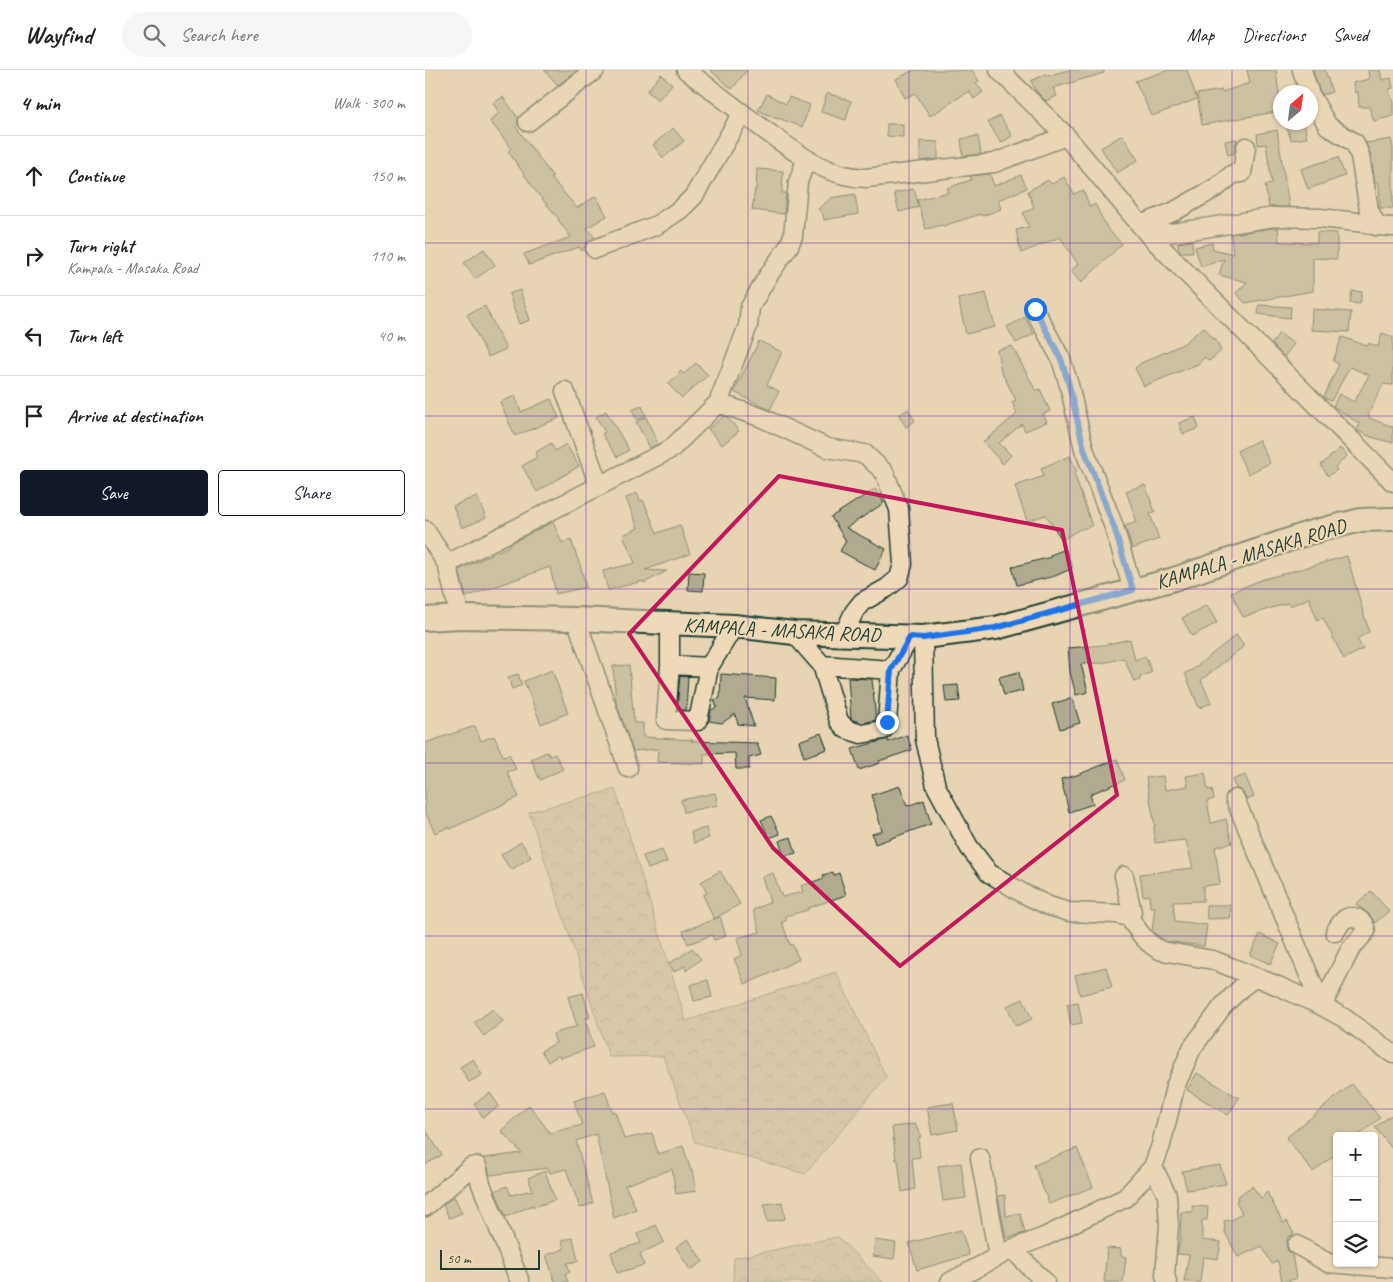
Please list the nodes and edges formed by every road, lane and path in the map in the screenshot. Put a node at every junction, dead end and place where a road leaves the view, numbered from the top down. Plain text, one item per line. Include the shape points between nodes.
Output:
1 (595, 70) edge
2 (686, 70) edge
3 (999, 70) edge
4 (1302, 70) edge
5 (1307, 85) edge
6 (1318, 108) edge
7 (742, 113) junction
8 (528, 122) dead end
9 (1066, 136) junction
10 (1246, 147) dead end
11 (806, 160) junction
12 (1385, 227) edge
13 (1144, 229) junction
14 (595, 249) dead end
15 (1035, 309) dead end
16 (565, 391) dead end
17 (718, 403) junction
18 (1393, 482) edge
19 (599, 486) junction
20 (1393, 520) edge
21 (425, 530) edge
22 (447, 564) junction
23 (1133, 590) junction
24 (459, 617) junction
25 (425, 619) edge
26 (576, 619) junction
27 (670, 623) junction
28 (734, 626) junction
29 (794, 633) junction
30 (843, 636) junction
31 (917, 637) junction
32 (670, 665) junction
33 (822, 665) junction
34 (709, 667) junction
35 (891, 670) junction
36 (627, 768) dead end
37 (1235, 798) dead end
38 (1124, 876) dead end
39 (1129, 917) junction
40 (1335, 932) dead end
41 (1254, 978) junction
42 (1322, 1006) junction
43 (1393, 1054) edge
44 (980, 1158) dead end
45 (1153, 1167) junction
46 (425, 1207) edge
47 (1297, 1245) dead end
48 (1005, 1253) junction
49 (1393, 1268) edge
50 (520, 1282) edge
51 (949, 1282) edge
52 (1045, 1282) edge
53 (1167, 1282) edge

1 - 8 street
2 - 7 street
3 - 9 street
4 - 5 street
6 - 12 street via 1328,126 1355,143 1369,210
7 - 11 street
7 - 14 street via 694,196 681,209 657,224
9 - 11 street via 994,162 866,178 851,178
9 - 13 street
10 - 13 street via 1242,173 1233,174
11 - 17 street via 798,182 793,236 750,307 748,326
12 - 13 street via 1366,222 1274,216 1173,233
13 - 18 street
15 - 23 street via 1061,359 1084,449 1114,527
16 - 19 street
17 - 19 street via 671,449
17 - 30 street via 761,417 827,448 865,454 884,472 899,509 903,564 899,578 862,602
19 - 22 street
20 - 23 main road, KAMPALA - MASAKA ROAD via 1361,520 1312,532
21 - 22 street
22 - 24 street
23 - 31 main road, KAMPALA - MASAKA ROAD via 995,628
24 - 25 main road, KAMPALA - MASAKA ROAD
24 - 26 main road, KAMPALA - MASAKA ROAD
26 - 27 main road, KAMPALA - MASAKA ROAD
26 - 36 street
27 - 28 main road, KAMPALA - MASAKA ROAD
27 - 32 street
28 - 29 main road, KAMPALA - MASAKA ROAD
28 - 34 street
29 - 30 main road, KAMPALA - MASAKA ROAD
29 - 33 street
30 - 31 main road, KAMPALA - MASAKA ROAD
31 - 35 street
31 - 39 street via 925,738 936,786 969,847 989,873 1049,906 1069,912
32 - 34 street
32 - 34 street via 666,720 698,721
33 - 35 street
33 - 35 street via 839,721 846,729 861,734 883,730 887,722
37 - 42 street
38 - 39 street via 1132,912
39 - 41 street via 1155,948 1213,960
40 - 42 street via 1345,919 1351,917 1359,918 1366,928
41 - 42 street
41 - 45 street via 1223,1006 1191,1048 1175,1087
42 - 43 street
44 - 48 street
45 - 48 street via 1125,1198
45 - 53 street via 1167,1195
46 - 50 street via 471,1167 477,1166 481,1184
47 - 49 street via 1328,1263
48 - 51 street
48 - 52 street

